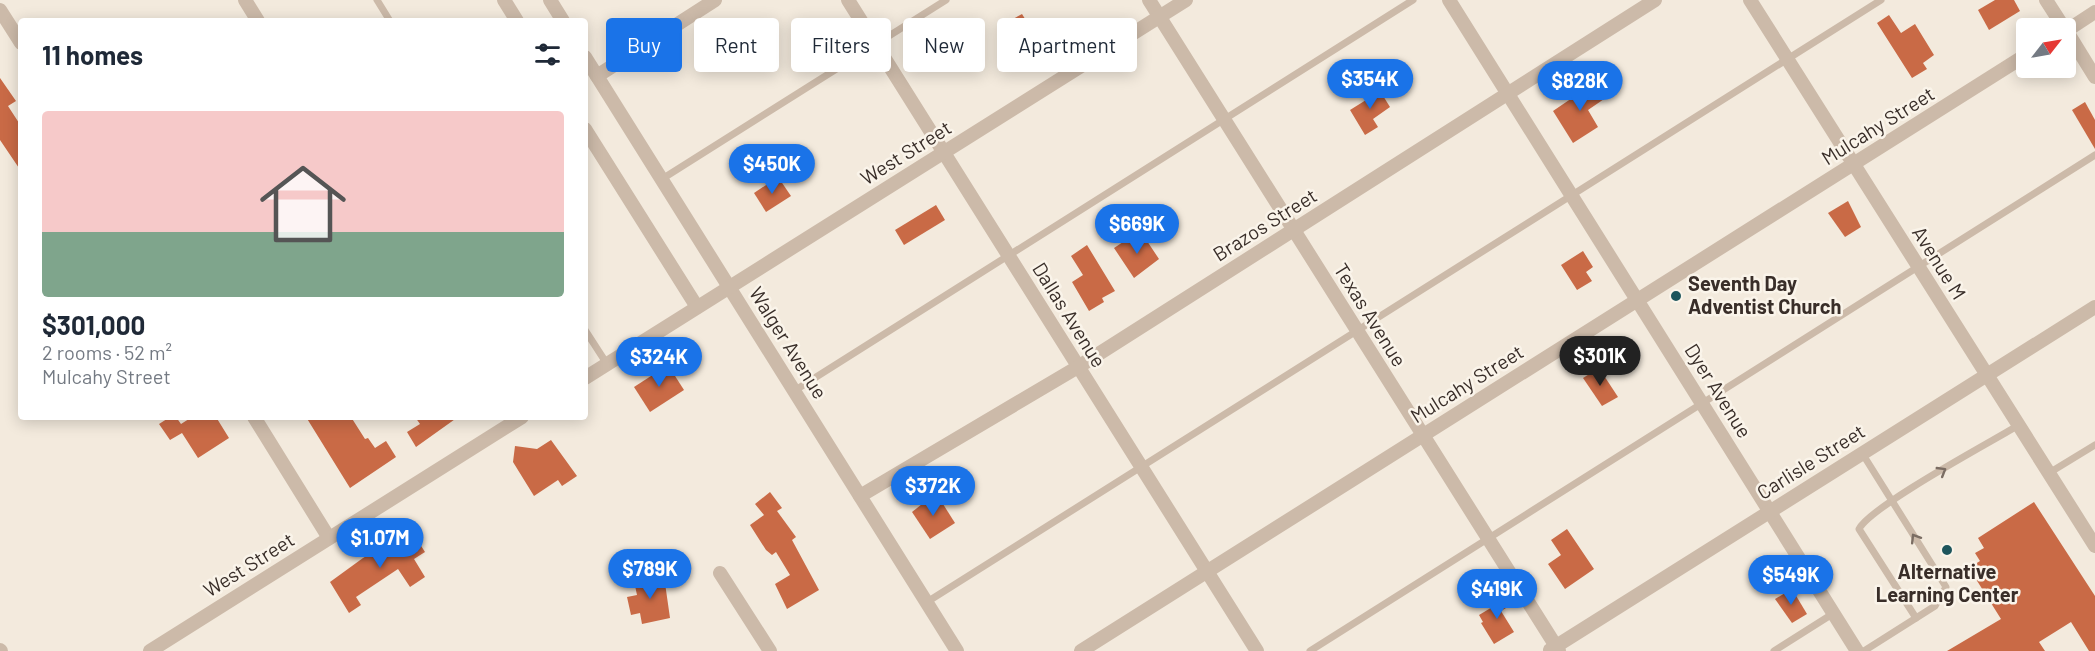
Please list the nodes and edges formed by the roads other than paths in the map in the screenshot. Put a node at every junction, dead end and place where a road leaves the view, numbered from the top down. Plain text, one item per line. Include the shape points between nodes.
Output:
1 (245, 0) edge
2 (377, 0) edge
3 (504, 0) edge
4 (550, 0) edge
5 (716, 0) edge
6 (848, 0) edge
7 (946, 0) edge
8 (1149, 0) edge
9 (1186, 0) edge
10 (1413, 0) edge
11 (1449, 0) edge
12 (1655, 0) edge
13 (1750, 0) edge
14 (1881, 0) edge
15 (2046, 0) edge
16 (0, 10) edge
17 (2095, 12) edge
18 (1159, 17) junction
19 (256, 18) edge
20 (388, 18) edge
21 (515, 18) edge
22 (561, 18) edge
23 (859, 18) edge
24 (2057, 18) edge
25 (2076, 23) edge
26 (891, 35) edge
27 (18, 39) edge
28 (2076, 47) edge
29 (1787, 59) junction
30 (2016, 61) edge
31 (588, 62) edge
32 (891, 68) edge
33 (832, 72) edge
34 (597, 76) junction
35 (2095, 77) edge
36 (1508, 94) junction
37 (1224, 119) junction
38 (588, 134) edge
39 (944, 152) junction
40 (2095, 155) edge
41 (1854, 164) junction
42 (662, 179) junction
43 (1572, 196) junction
44 (1294, 230) junction
45 (1008, 256) junction
46 (1918, 267) junction
47 (729, 287) junction
48 (1637, 300) junction
49 (697, 307) junction
50 (2095, 307) edge
51 (1358, 332) junction
52 (588, 335) edge
53 (607, 364) junction
54 (1078, 367) junction
55 (1987, 375) junction
56 (588, 376) edge
57 (794, 391) junction
58 (1702, 403) junction
59 (256, 420) edge
60 (512, 420) edge
61 (2019, 425) junction
62 (1423, 435) junction
63 (2095, 444) edge
64 (1862, 453) junction
65 (1142, 468) junction
66 (2049, 473) junction
67 (860, 496) junction
68 (1892, 501) junction
69 (1770, 512) junction
70 (329, 538) junction
71 (1488, 538) junction
72 (2095, 546) edge
73 (1207, 571) junction
74 (720, 573) dead end
75 (927, 602) junction
76 (1833, 613) junction
77 (1916, 618) junction
78 (1555, 649) edge
79 (150, 651) edge
80 (770, 651) edge
81 (957, 651) edge
82 (1081, 651) edge
83 (1257, 651) edge
84 (1310, 651) edge
85 (1774, 651) edge
86 (1857, 651) edge
87 (1864, 651) edge

1 - 19 street
2 - 20 lane
3 - 21 street
4 - 22 street
5 - 34 street
6 - 23 street, Dallas Avenue
7 - 26 lane
8 - 18 street, Texas Avenue
9 - 18 street, West Street
10 - 37 lane
11 - 36 street, Dyer Avenue
12 - 36 street, Brazos Street
13 - 29 street, Avenue M
14 - 29 lane
15 - 24 street
16 - 27 street
17 - 25 street
18 - 37 street, Texas Avenue
18 - 39 street, West Street
28 - 35 street
29 - 41 street, Avenue M
29 - 43 lane
30 - 41 street, Mulcahy Street
31 - 34 street, Walger Avenue
32 - 39 street, Dallas Avenue
33 - 42 lane
34 - 42 street, Walger Avenue
36 - 43 street, Dyer Avenue
36 - 44 street, Brazos Street
37 - 44 street, Texas Avenue
37 - 45 lane
38 - 49 street
39 - 45 street, Dallas Avenue
39 - 47 street, West Street
40 - 46 lane
41 - 46 street, Avenue M
41 - 48 street, Mulcahy Street
42 - 47 street, Walger Avenue
43 - 48 street, Dyer Avenue
43 - 51 lane
44 - 51 street, Texas Avenue
44 - 54 street, Brazos Street
45 - 54 street, Dallas Avenue
45 - 57 lane
46 - 55 street, Avenue M
46 - 58 lane
47 - 49 street, West Street
47 - 57 street, Walger Avenue
48 - 58 street, Dyer Avenue
48 - 62 street, Mulcahy Street
49 - 53 street, West Street
50 - 55 street, Carlisle Street
51 - 62 street, Texas Avenue
51 - 65 lane
52 - 53 lane
53 - 56 street, West Street
54 - 65 street, Dallas Avenue
54 - 67 street, Brazos Street
55 - 61 street, Avenue M
55 - 64 street, Carlisle Street
57 - 67 street, Walger Avenue
58 - 69 street, Dyer Avenue
58 - 71 lane
59 - 70 street
60 - 70 street, West Street
61 - 66 street, Avenue M
68 -> 61 lane
62 - 71 street, Texas Avenue
62 - 73 street, Mulcahy Street
63 - 66 lane
64 - 68 lane
64 - 69 street, Carlisle Street
65 - 73 street, Dallas Avenue
65 - 75 lane
66 - 72 street, Avenue M
67 - 75 street, Walger Avenue
77 -> 68 lane via 1935,606 1946,587
68 - 77 lane via 1864,519 1859,529
69 - 76 street, Dyer Avenue
69 - 78 street, Carlisle Street
70 - 79 street, West Street
71 - 78 street, Texas Avenue
71 - 84 lane
73 - 82 street, Mulcahy Street
73 - 83 street, Dallas Avenue
74 - 80 street
75 - 81 street, Walger Avenue
76 - 85 lane
76 - 86 street, Dyer Avenue
77 - 87 lane

